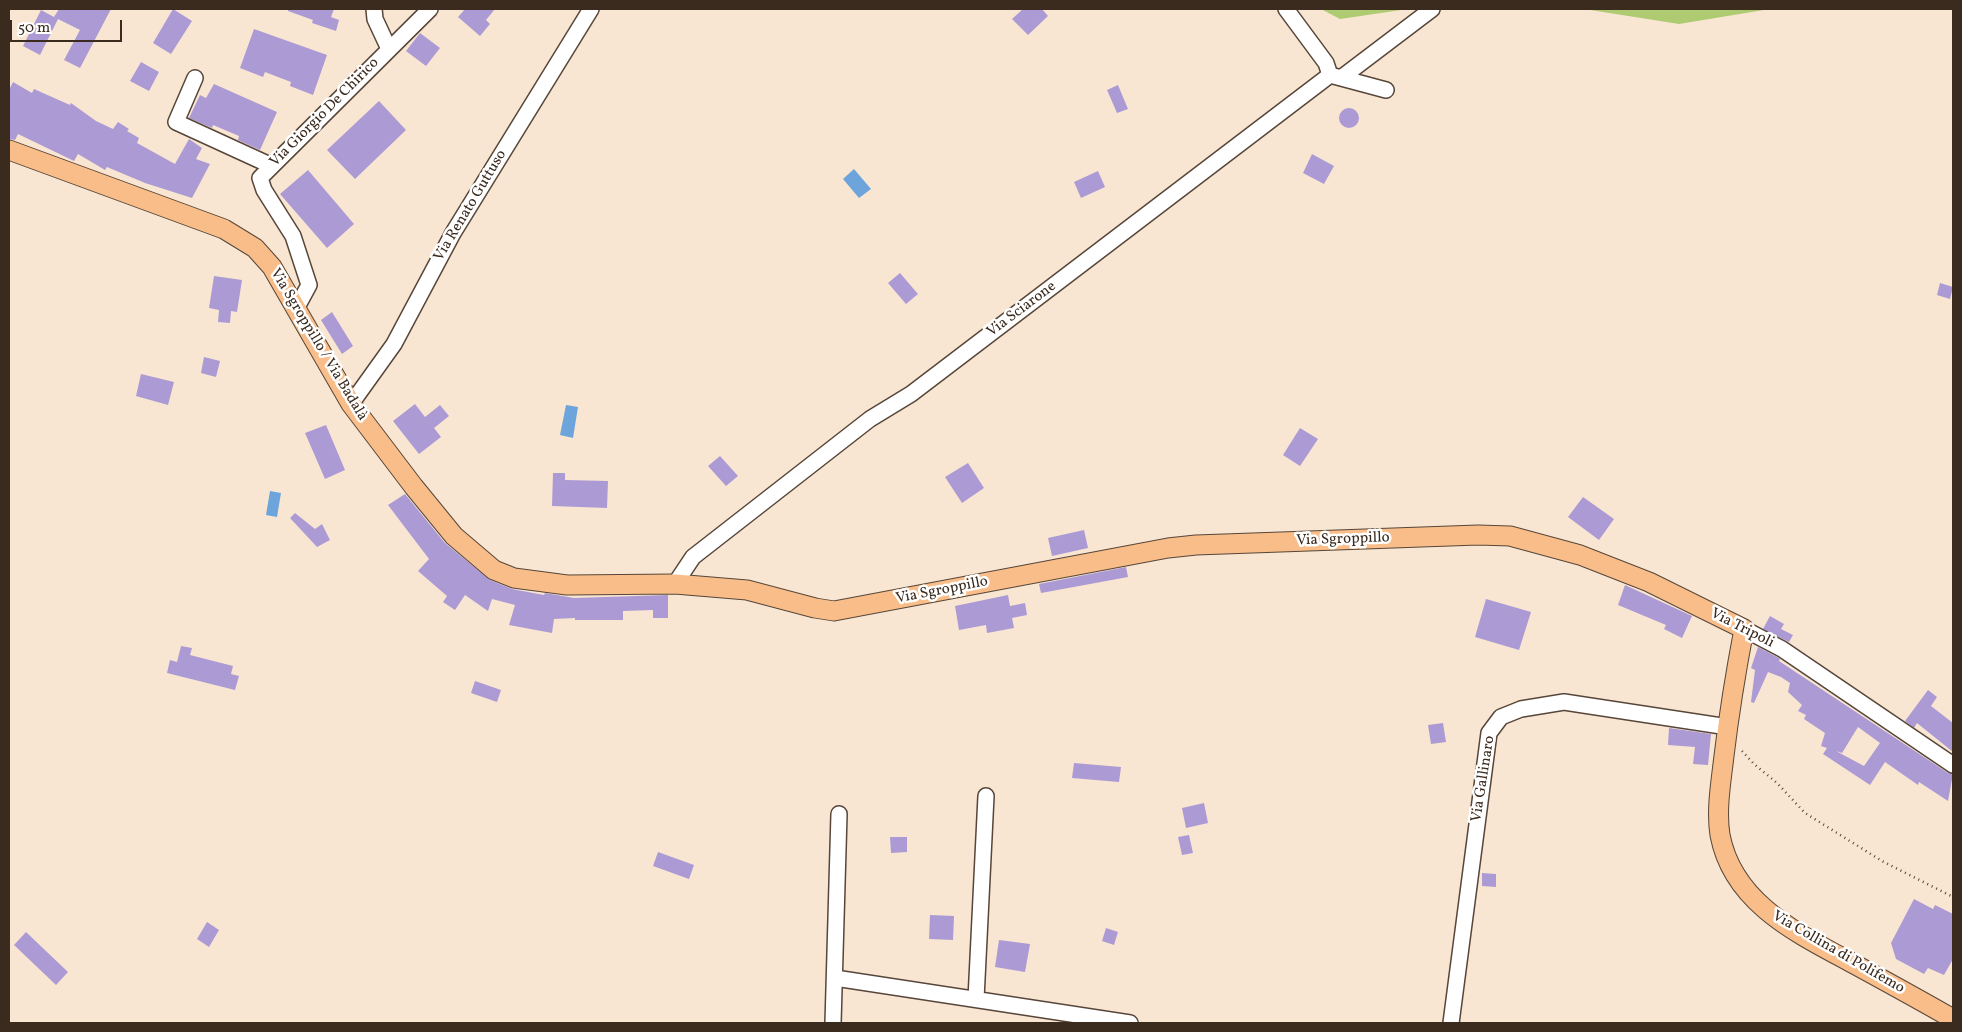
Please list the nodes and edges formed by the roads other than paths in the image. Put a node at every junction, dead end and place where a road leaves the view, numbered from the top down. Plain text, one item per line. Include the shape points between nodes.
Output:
1 (374, 9) edge
2 (430, 9) edge
3 (591, 9) edge
4 (1286, 9) edge
5 (1432, 9) edge
6 (389, 49) junction
7 (1336, 76) junction
8 (196, 78) dead end
9 (1386, 90) dead end
10 (9, 150) edge
11 (272, 166) junction
12 (296, 309) junction
13 (351, 404) junction
14 (414, 487) joint
15 (1510, 536) joint
16 (675, 584) junction
17 (1744, 629) junction
18 (1727, 735) junction
19 (1953, 765) edge
20 (986, 796) dead end
21 (839, 814) dead end
22 (835, 978) junction
23 (976, 999) junction
24 (1953, 1018) edge
25 (833, 1023) edge
26 (1130, 1023) edge
27 (1451, 1023) edge

1 - 6 street via 375,19
2 - 6 street, Via Giorgio De Chirico
3 - 13 street, Via Renato Guttuso via 453,233 394,344
4 - 7 street
5 - 7 street, Via Sciarone
6 - 11 street, Via Giorgio De Chirico
7 - 9 street
7 - 16 street, Via Sciarone via 911,394 870,419 693,557
8 - 11 street via 176,122
10 - 12 main road, Via Sgroppillo / Via Badalà via 224,229 255,248 272,267
11 - 12 street, Via Giorgio De Chirico via 260,178 293,236 308,285
12 - 13 main road, Via Sgroppillo / Via Badalà
13 - 14 main road, Via Sgroppillo / Via Badalà
14 - 16 main road, Via Sgroppillo via 454,536 494,570 514,578 567,585
15 - 16 main road, Via Sgroppillo via 1168,548 834,611 747,590
15 - 17 main road, Via Tripoli via 1580,555 1649,582
17 - 18 main road
17 - 19 street, Via Tripoli via 1782,649
18 - 24 main road, Via Collina di Polifemo via 1719,809 1720,836 1732,871 1746,891 1795,932
18 - 27 street, Via Gallinaro via 1564,702 1521,709 1501,717 1489,733
20 - 23 street
21 - 22 street
22 - 23 street
22 - 25 street
23 - 26 street

